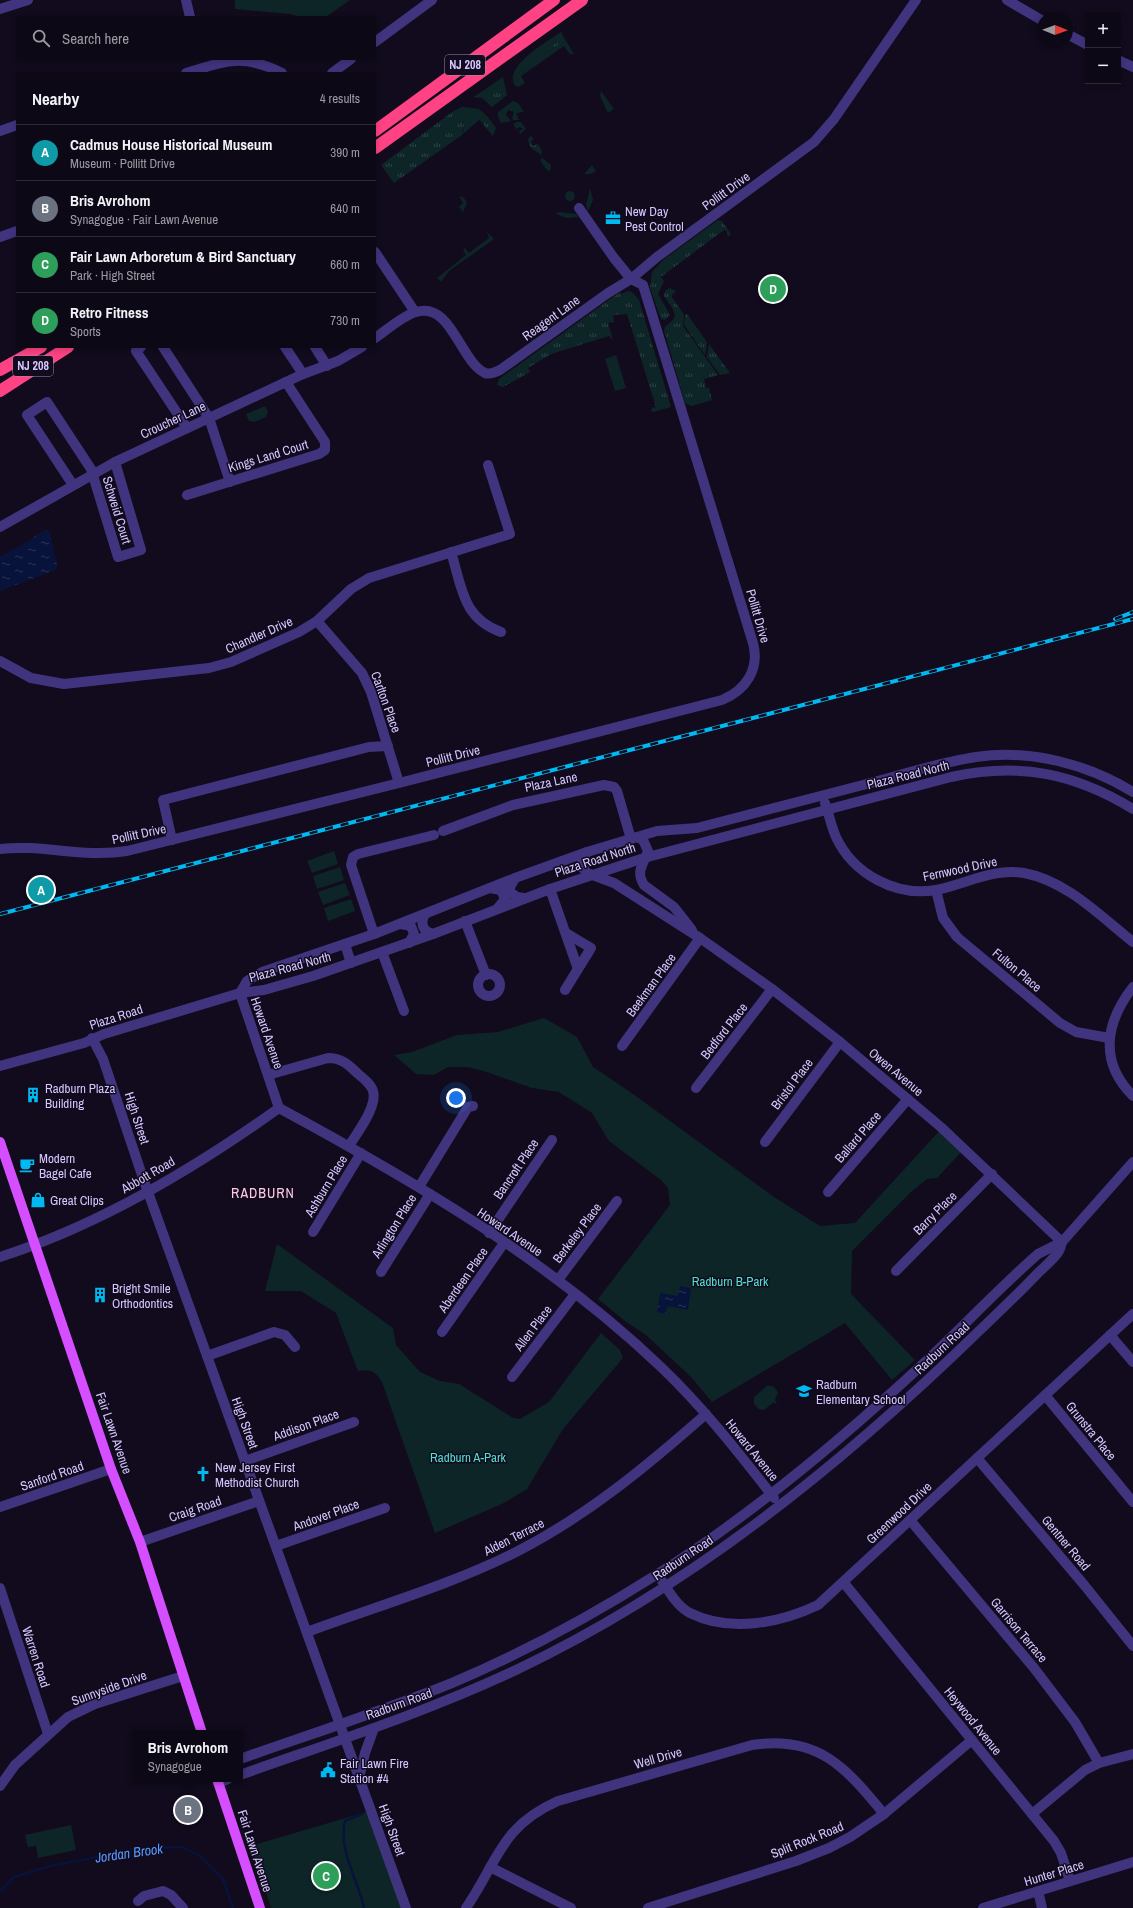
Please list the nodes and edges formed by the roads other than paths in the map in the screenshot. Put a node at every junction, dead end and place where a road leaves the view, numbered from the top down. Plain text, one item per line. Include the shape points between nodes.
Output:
1 (28, 0) edge
2 (186, 0) edge
3 (432, 0) edge
4 (554, 0) edge
5 (582, 0) edge
6 (916, 0) edge
7 (1007, 0) edge
8 (11, 3) edge
9 (0, 9) edge
10 (190, 16) edge
11 (1037, 18) edge
12 (1073, 37) edge
13 (376, 41) edge
14 (1085, 43) edge
15 (240, 60) edge
16 (240, 60) edge
17 (350, 60) edge
18 (1121, 61) edge
19 (204, 63) edge
20 (1133, 67) edge
21 (188, 72) edge
22 (280, 72) edge
23 (333, 72) edge
24 (16, 125) edge
25 (376, 129) edge
26 (0, 130) edge
27 (376, 147) edge
28 (579, 208) dead end
29 (16, 232) edge
30 (0, 237) edge
31 (376, 254) edge
32 (631, 279) junction
33 (415, 312) junction
34 (376, 337) edge
35 (39, 348) edge
36 (65, 348) edge
37 (66, 348) edge
38 (140, 348) edge
39 (163, 348) edge
40 (286, 348) edge
41 (316, 348) edge
42 (360, 348) edge
43 (327, 366) junction
44 (4, 368) edge
45 (303, 374) junction
46 (286, 382) junction
47 (0, 384) edge
48 (0, 392) edge
49 (209, 418) junction
50 (187, 428) junction
51 (115, 462) junction
52 (488, 465) dead end
53 (92, 474) junction
54 (230, 482) junction
55 (73, 485) junction
56 (187, 495) dead end
57 (0, 527) edge
58 (451, 552) junction
59 (317, 621) junction
60 (501, 632) dead end
61 (0, 661) edge
62 (388, 746) junction
63 (1038, 757) junction
64 (1036, 772) junction
65 (399, 783) junction
66 (1133, 792) edge
67 (823, 795) junction
68 (827, 809) junction
69 (1133, 810) edge
70 (443, 831) dead end
71 (434, 835) dead end
72 (634, 838) junction
73 (172, 840) junction
74 (0, 849) edge
75 (587, 852) junction
76 (644, 858) junction
77 (591, 875) junction
78 (515, 878) junction
79 (490, 888) junction
80 (550, 889) junction
81 (936, 890) junction
82 (524, 898) junction
83 (497, 909) junction
84 (425, 914) junction
85 (465, 921) junction
86 (400, 924) junction
87 (566, 932) junction
88 (374, 934) junction
89 (433, 934) junction
90 (700, 938) junction
91 (1133, 942) edge
92 (408, 943) junction
93 (344, 944) junction
94 (382, 952) junction
95 (351, 963) junction
96 (578, 969) junction
97 (486, 974) dead end
98 (1133, 988) edge
99 (565, 990) dead end
100 (772, 990) junction
101 (240, 993) junction
102 (404, 1011) dead end
103 (92, 1038) junction
104 (1109, 1038) junction
105 (840, 1042) junction
106 (622, 1046) dead end
107 (0, 1066) edge
108 (268, 1075) junction
109 (696, 1088) dead end
110 (1133, 1096) edge
111 (908, 1099) junction
112 (473, 1106) dead end
113 (278, 1108) junction
114 (552, 1140) dead end
115 (0, 1142) edge
116 (765, 1142) dead end
117 (349, 1146) junction
118 (361, 1153) junction
119 (1132, 1165) edge
120 (992, 1174) junction
121 (419, 1187) junction
122 (148, 1191) junction
123 (828, 1192) dead end
124 (430, 1194) junction
125 (617, 1201) dead end
126 (313, 1232) dead end
127 (489, 1233) junction
128 (1062, 1242) junction
129 (504, 1243) junction
130 (36, 1245) junction
131 (0, 1257) edge
132 (896, 1271) dead end
133 (381, 1272) dead end
134 (558, 1280) junction
135 (576, 1294) junction
136 (1133, 1314) edge
137 (442, 1332) dead end
138 (1110, 1335) junction
139 (295, 1347) dead end
140 (207, 1356) junction
141 (1133, 1362) edge
142 (512, 1377) dead end
143 (1045, 1395) junction
144 (706, 1414) junction
145 (354, 1422) dead end
146 (976, 1458) junction
147 (245, 1461) junction
148 (112, 1469) junction
149 (770, 1493) junction
150 (259, 1501) junction
151 (1133, 1502) edge
152 (779, 1505) junction
153 (0, 1507) edge
154 (385, 1508) dead end
155 (910, 1520) junction
156 (140, 1542) junction
157 (276, 1546) junction
158 (658, 1574) junction
159 (844, 1583) junction
160 (666, 1586) junction
161 (0, 1588) edge
162 (306, 1632) junction
163 (1133, 1646) edge
164 (183, 1676) junction
165 (340, 1724) junction
166 (374, 1728) junction
167 (201, 1730) edge
168 (48, 1734) junction
169 (345, 1738) junction
170 (972, 1740) junction
171 (1133, 1754) edge
172 (243, 1758) edge
173 (1099, 1763) junction
174 (243, 1774) edge
175 (359, 1778) junction
176 (218, 1782) edge
177 (0, 1786) edge
178 (884, 1814) junction
179 (1032, 1814) junction
180 (1133, 1862) edge
181 (490, 1867) junction
182 (1070, 1882) junction
183 (1038, 1891) junction
184 (138, 1901) dead end
185 (183, 1908) edge
186 (260, 1908) edge
187 (406, 1908) edge
188 (466, 1908) edge
189 (571, 1908) edge
190 (648, 1908) edge
191 (983, 1908) edge
192 (1042, 1908) edge

1 - 8 street
2 - 10 street
3 - 13 street
4 - 25 highway, NJ 208
5 - 27 highway, NJ 208
6 - 32 street, Pollitt Drive via 834,119 814,142 657,257
7 - 11 street
8 - 9 street
12 - 14 street
15 - 19 street
16 - 22 street via 260,63
17 - 23 street
18 - 20 street
19 - 21 street
24 - 26 street
28 - 32 street
29 - 30 street
31 - 33 street
32 - 33 street, Reagent Lane via 500,370 490,374 475,364 441,317 429,311
32 - 65 street, Pollitt Drive via 643,285 741,603 755,654 752,674 740,690 722,700
33 - 34 street
35 - 44 highway, NJ 208
36 - 47 highway, NJ 208
37 - 48 highway
38 - 50 street via 136,351
39 - 49 street
40 - 45 street
41 - 43 street
42 - 43 street, Croucher Lane
43 - 45 street, Croucher Lane
45 - 46 street, Croucher Lane
46 - 49 street, Croucher Lane
46 - 54 street, Kings Land Court via 325,442 325,450
49 - 50 street, Croucher Lane
49 - 54 street
50 - 51 street, Croucher Lane
51 - 53 street, Croucher Lane
51 - 53 street, Schweid Court via 141,550 118,557
52 - 58 street, Chandler Drive via 510,534
53 - 55 street, Croucher Lane
53 - 55 street via 89,465 47,402 26,415
54 - 56 street, Kings Land Court
55 - 57 street, Croucher Lane
58 - 59 street, Chandler Drive via 369,578 351,590
58 - 60 street via 469,609 482,624
59 - 61 street, Chandler Drive via 291,636 231,662 197,669 64,684 31,678
59 - 62 street, Carlton Place via 362,673 371,692
62 - 65 street, Carlton Place
62 - 73 street via 369,747 163,800
63 - 64 street
63 - 66 street, Plaza Road North via 1080,767
63 - 67 street, Plaza Road North via 1007,755 948,762
64 - 68 street, Plaza Road North via 980,771
64 - 69 street, Plaza Road North via 1075,780
65 - 73 street, Pollitt Drive
67 - 68 street, Fernwood Drive
67 - 72 street, Plaza Road North via 697,828 667,829
68 - 76 street, Plaza Road North
68 - 81 street, Fernwood Drive via 836,838 844,852 872,878 897,888
70 - 72 street, Plaza Lane via 513,805 604,785 614,787 617,791
71 - 88 street via 353,857 351,865
72 - 75 street, Plaza Road North
72 - 76 street, Plaza Lane via 643,840 647,847 648,851
73 - 74 street, Pollitt Drive via 126,851 99,854 23,848
75 - 77 street via 581,863 584,870
75 - 78 street, Plaza Road North
76 - 77 street, Plaza Road North
76 - 90 street, Owen Avenue via 639,876 644,885 674,907
77 - 80 street, Plaza Road North
77 - 90 street, Owen Avenue via 614,883
78 - 79 street, Plaza Road North
78 - 82 street via 510,892
79 - 83 street via 501,890 504,894 505,900
79 - 84 street, Plaza Road North
80 - 82 street, Plaza Road North
80 - 87 street
81 - 91 street, Fernwood Drive via 997,872 1036,876 1049,880 1072,894
81 - 104 street, Fulton Place via 943,918 957,937 1064,1025 1076,1032
82 - 83 street, Plaza Road North
83 - 85 street, Plaza Road North
84 - 86 street, Plaza Road North
84 - 89 street via 422,926
85 - 89 street, Plaza Road North
85 - 97 street
86 - 88 street, Plaza Road North
86 - 92 street via 410,926 413,930 414,934
87 - 96 street
87 - 96 street via 591,948
88 - 93 street, Plaza Road North
89 - 92 street, Plaza Road North
90 - 100 street, Owen Avenue
90 - 106 street, Beekman Place
92 - 94 street, Plaza Road North
93 - 95 street
93 - 101 street, Plaza Road North via 262,972 247,981
94 - 95 street, Plaza Road North
94 - 102 street
95 - 101 street, Plaza Road North via 276,987
96 - 99 street
98 - 104 street via 1115,1015
100 - 105 street, Owen Avenue
100 - 109 street, Bedford Place
101 - 103 street, Plaza Road
101 - 108 street, Howard Avenue
103 - 107 street, Plaza Road via 84,1043
103 - 122 street, High Street via 103,1059
104 - 110 street via 1114,1070
105 - 111 street, Owen Avenue
105 - 116 street, Bristol Place
108 - 113 street, Howard Avenue
108 - 117 street via 328,1058 336,1058 348,1064 369,1084 374,1098 373,1106
111 - 120 street, Owen Avenue
111 - 123 street, Ballard Place
112 - 121 street via 468,1107
113 - 117 street, Howard Avenue
113 - 122 street, Abbott Road via 241,1134
114 - 127 street, Bancroft Place
115 - 130 main road, Fair Lawn Avenue
117 - 118 street, Howard Avenue
118 - 121 street, Howard Avenue
118 - 126 street, Ashburn Place
119 - 128 street, Radburn Road
120 - 128 street, Owen Avenue
120 - 132 street, Barry Place
121 - 124 street, Howard Avenue
122 - 130 street, Abbott Road via 74,1229
122 - 140 street, High Street
124 - 127 street, Howard Avenue
124 - 133 street, Arlington Place
125 - 134 street, Berkeley Place
127 - 129 street, Howard Avenue
128 - 149 street, Radburn Road via 1038,1254 888,1396
128 - 152 street, Radburn Road via 1059,1252 957,1352 872,1429
129 - 134 street, Howard Avenue
129 - 137 street, Aberdeen Place
130 - 131 street, Abbott Road
130 - 148 main road, Fair Lawn Avenue
134 - 135 street, Howard Avenue
135 - 142 street, Allen Place
135 - 144 street, Howard Avenue via 646,1353
136 - 138 street, Greenwood Drive
138 - 141 street
138 - 143 street, Greenwood Drive
139 - 140 street via 285,1335 274,1332
140 - 147 street, High Street
143 - 146 street, Greenwood Drive
143 - 151 street, Grunstra Place
144 - 149 street, Howard Avenue
144 - 162 street, Alden Terrace via 608,1496 540,1539 468,1573
145 - 147 street, Addison Place
146 - 155 street, Greenwood Drive
146 - 163 street, Gentner Road
147 - 150 street, High Street
148 - 153 street, Sanford Road
148 - 156 main road, Fair Lawn Avenue
149 - 152 street, Howard Avenue
149 - 158 street, Radburn Road
150 - 156 street, Craig Road
150 - 157 street, High Street
152 - 160 street, Radburn Road
154 - 157 street, Andover Place
155 - 159 street, Greenwood Drive
155 - 173 street, Garrison Terrace via 1034,1668 1075,1722
156 - 164 main road, Fair Lawn Avenue
157 - 162 street, High Street
158 - 160 street, Greenwood Drive
158 - 165 street, Radburn Road via 586,1618 509,1657 433,1690
159 - 160 street, Greenwood Drive via 818,1605 805,1611 773,1621 740,1624 706,1619 689,1613 677,1602
159 - 170 street, Heywood Avenue
160 - 166 street, Radburn Road via 592,1630 515,1671
161 - 168 street, Warren Road
162 - 165 street, High Street
164 - 167 main road, Fair Lawn Avenue
164 - 168 street, Sunnyside Drive via 81,1710
165 - 169 street, High Street
165 - 172 street, Radburn Road
166 - 169 street, Radburn Road
166 - 175 street
168 - 177 street, Sunnyside Drive via 15,1765
169 - 174 street, Radburn Road
169 - 175 street, High Street
170 - 178 street, Split Rock Road
170 - 179 street, Heywood Avenue
171 - 173 street
173 - 179 street
175 - 187 street, High Street
176 - 186 main road, Fair Lawn Avenue
178 - 181 street, Well Drive via 855,1779 833,1760 793,1744 762,1743 543,1807 510,1834
178 - 190 street, Split Rock Road via 829,1848
179 - 182 street, Heywood Avenue via 1061,1853
180 - 182 street, Hunter Place
181 - 188 street, Well Drive
181 - 189 street
182 - 183 street, Hunter Place
183 - 191 street, Hunter Place
183 - 192 street
184 - 185 street via 144,1896 163,1891 172,1895

